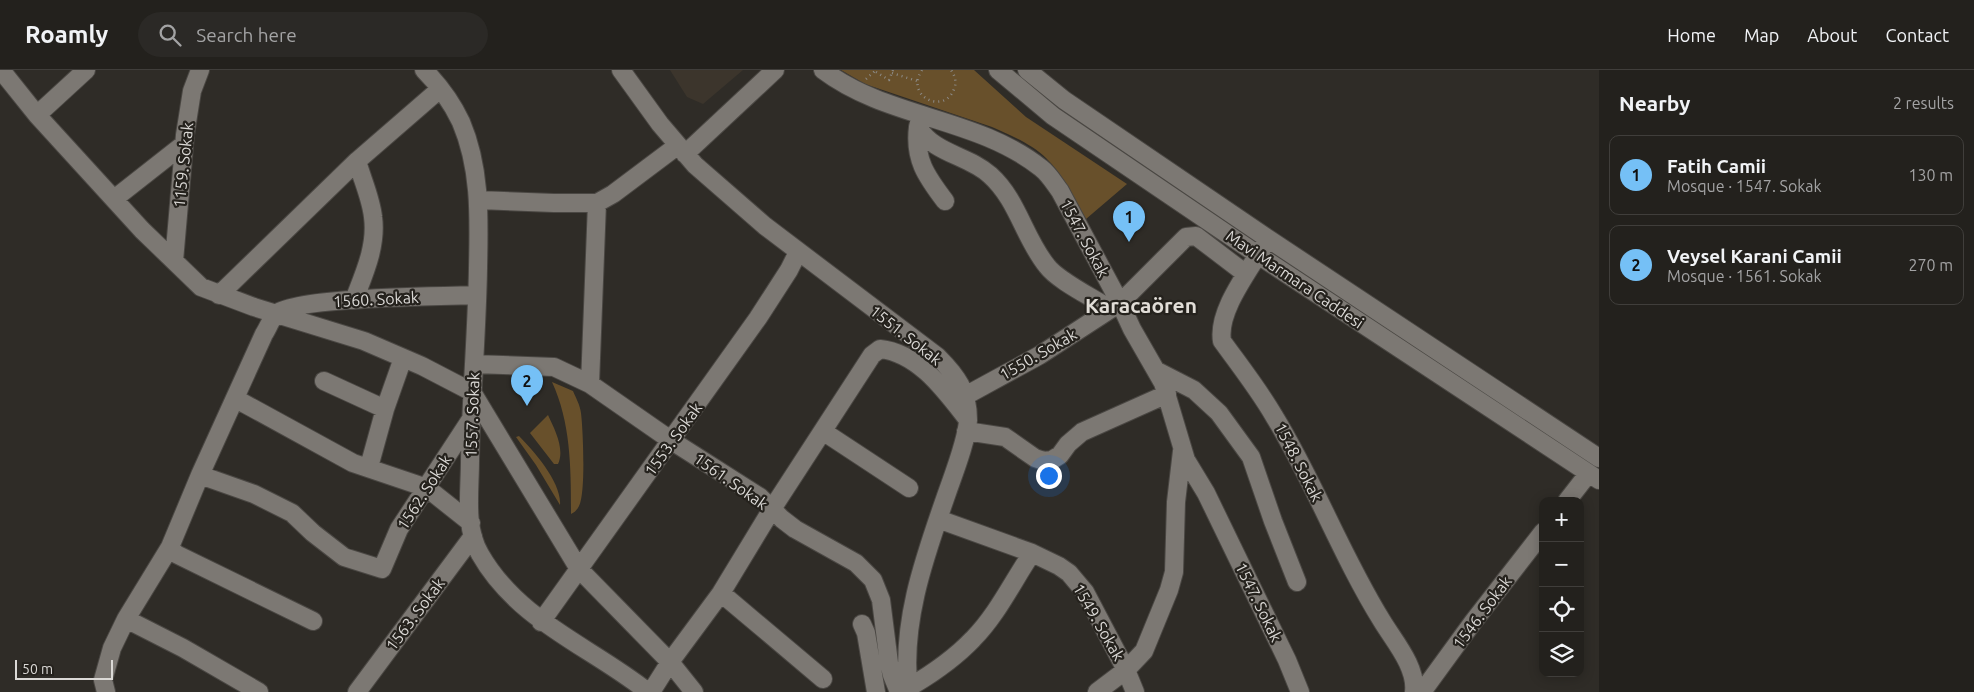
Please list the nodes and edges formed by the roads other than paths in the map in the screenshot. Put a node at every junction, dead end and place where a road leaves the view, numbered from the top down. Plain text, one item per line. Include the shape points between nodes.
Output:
1 (1, 70) edge
2 (86, 70) edge
3 (200, 70) edge
4 (424, 70) edge
5 (621, 70) edge
6 (775, 70) edge
7 (823, 70) edge
8 (998, 70) edge
9 (1028, 70) edge
10 (440, 89) junction
11 (37, 115) junction
12 (919, 121) junction
13 (184, 144) junction
14 (681, 150) junction
15 (357, 161) junction
16 (114, 199) junction
17 (479, 200) junction
18 (945, 201) dead end
19 (596, 202) junction
20 (1267, 238) junction
21 (798, 252) junction
22 (1258, 254) junction
23 (174, 262) junction
24 (1246, 274) junction
25 (219, 295) junction
26 (477, 295) junction
27 (354, 300) junction
28 (1115, 306) junction
29 (276, 314) junction
30 (403, 358) junction
31 (474, 364) junction
32 (1157, 371) junction
33 (324, 381) dead end
34 (590, 384) junction
35 (472, 392) junction
36 (1167, 394) junction
37 (965, 396) junction
38 (236, 399) junction
39 (385, 408) junction
40 (471, 419) junction
41 (967, 426) junction
42 (824, 432) junction
43 (672, 440) junction
44 (1182, 451) junction
45 (1599, 458) edge
46 (369, 467) junction
47 (200, 475) junction
48 (1594, 477) edge
49 (427, 488) junction
50 (909, 488) dead end
51 (1572, 497) edge
52 (772, 509) junction
53 (938, 519) junction
54 (472, 530) junction
55 (1539, 537) edge
56 (170, 547) junction
57 (1032, 553) junction
58 (579, 569) junction
59 (1297, 582) dead end
60 (721, 593) junction
61 (126, 619) junction
62 (313, 621) dead end
63 (541, 622) junction
64 (862, 624) dead end
65 (670, 662) junction
66 (1126, 670) junction
67 (823, 679) dead end
68 (642, 690) edge
69 (905, 691) edge
70 (106, 692) edge
71 (259, 692) edge
72 (357, 692) edge
73 (694, 692) edge
74 (876, 692) edge
75 (1097, 692) edge
76 (1135, 692) edge
77 (1300, 692) edge
78 (1414, 692) edge
79 (1422, 692) edge

1 - 11 street
2 - 11 street
3 - 13 street, 1159. Sokak via 192,90
4 - 10 street, 1557. Sokak
5 - 14 street, 1551. Sokak
6 - 14 street
7 - 12 street, 1547. Sokak
8 - 22 street, Mavi Marmara Caddesi via 1053,116
9 - 20 street via 1064,100
10 - 15 street
10 - 17 street, 1557. Sokak via 461,123 473,163
11 - 16 street
12 - 18 street via 918,153 922,168
12 - 28 street via 931,144 990,175 1008,195 1030,241 1047,267
12 - 28 street, 1547. Sokak via 988,136 1042,168 1060,191
13 - 16 street
13 - 23 street, 1159. Sokak
14 - 19 street
14 - 21 street, 1551. Sokak via 750,214
15 - 25 street
15 - 27 street via 373,217 373,244
16 - 23 street
17 - 19 street
17 - 26 street, 1557. Sokak
19 - 34 street
20 - 22 street, 1548. Sokak
20 - 45 street
21 - 37 street, 1551. Sokak via 938,358 954,373
21 - 43 street, 1553. Sokak via 758,318
22 - 24 street, 1548. Sokak
22 - 48 street, Mavi Marmara Caddesi
23 - 25 street via 194,282
24 - 28 street, 1550. Sokak via 1196,236 1191,236 1180,242
24 - 78 street, 1548. Sokak via 1224,315 1220,333 1222,341 1276,417 1368,597 1403,655 1412,674
25 - 29 street
26 - 27 street, 1560. Sokak
26 - 31 street, 1557. Sokak
27 - 29 street, 1560. Sokak via 295,306
28 - 32 street, 1547. Sokak
28 - 37 street, 1550. Sokak via 1040,355
29 - 30 street via 364,341
29 - 38 street
30 - 35 street
30 - 39 street
31 - 34 street, 1561. Sokak via 554,367
31 - 35 street, 1557. Sokak
32 - 36 street, 1547. Sokak
32 - 59 street via 1194,390 1219,412 1251,457
33 - 39 street
34 - 43 street, 1561. Sokak
35 - 40 street, 1557. Sokak
35 - 58 street
36 - 41 street via 1082,432 1052,460 1035,458 1005,437
36 - 44 street, 1547. Sokak
37 - 41 street, 1551. Sokak
38 - 46 street via 353,463
38 - 47 street
39 - 46 street
40 - 49 street, 1562. Sokak
40 - 54 street, 1557. Sokak
41 - 42 street via 929,375 901,356 880,349 872,355
41 - 53 street, 1551. Sokak
42 - 50 street
42 - 52 street
43 - 52 street, 1561. Sokak
43 - 58 street, 1553. Sokak
44 - 66 street via 1176,502 1174,572 1144,651
44 - 77 street, 1547. Sokak via 1222,527
46 - 49 street
47 - 49 street, 1562. Sokak via 254,494 292,513 344,557 382,569 399,529
47 - 56 street
48 - 51 street
49 - 54 street
52 - 60 street
52 - 69 street, 1561. Sokak via 795,528 856,563 873,580 881,600 892,675
53 - 57 street, 1549. Sokak
53 - 69 street, 1551. Sokak via 910,619
54 - 63 street, 1557. Sokak via 479,552 494,574 510,595
54 - 72 street, 1563. Sokak
55 - 79 street, 1546. Sokak
56 - 61 street
56 - 62 street via 176,554
57 - 66 street, 1549. Sokak via 1059,566 1077,581
57 - 69 street via 988,622 973,639 942,667
58 - 63 street, 1553. Sokak
58 - 65 street
60 - 65 street
60 - 67 street
61 - 70 street via 106,666 103,680
61 - 71 street
63 - 68 street, 1557. Sokak
64 - 74 street
65 - 68 street
65 - 73 street
66 - 75 street
66 - 76 street, 1549. Sokak

